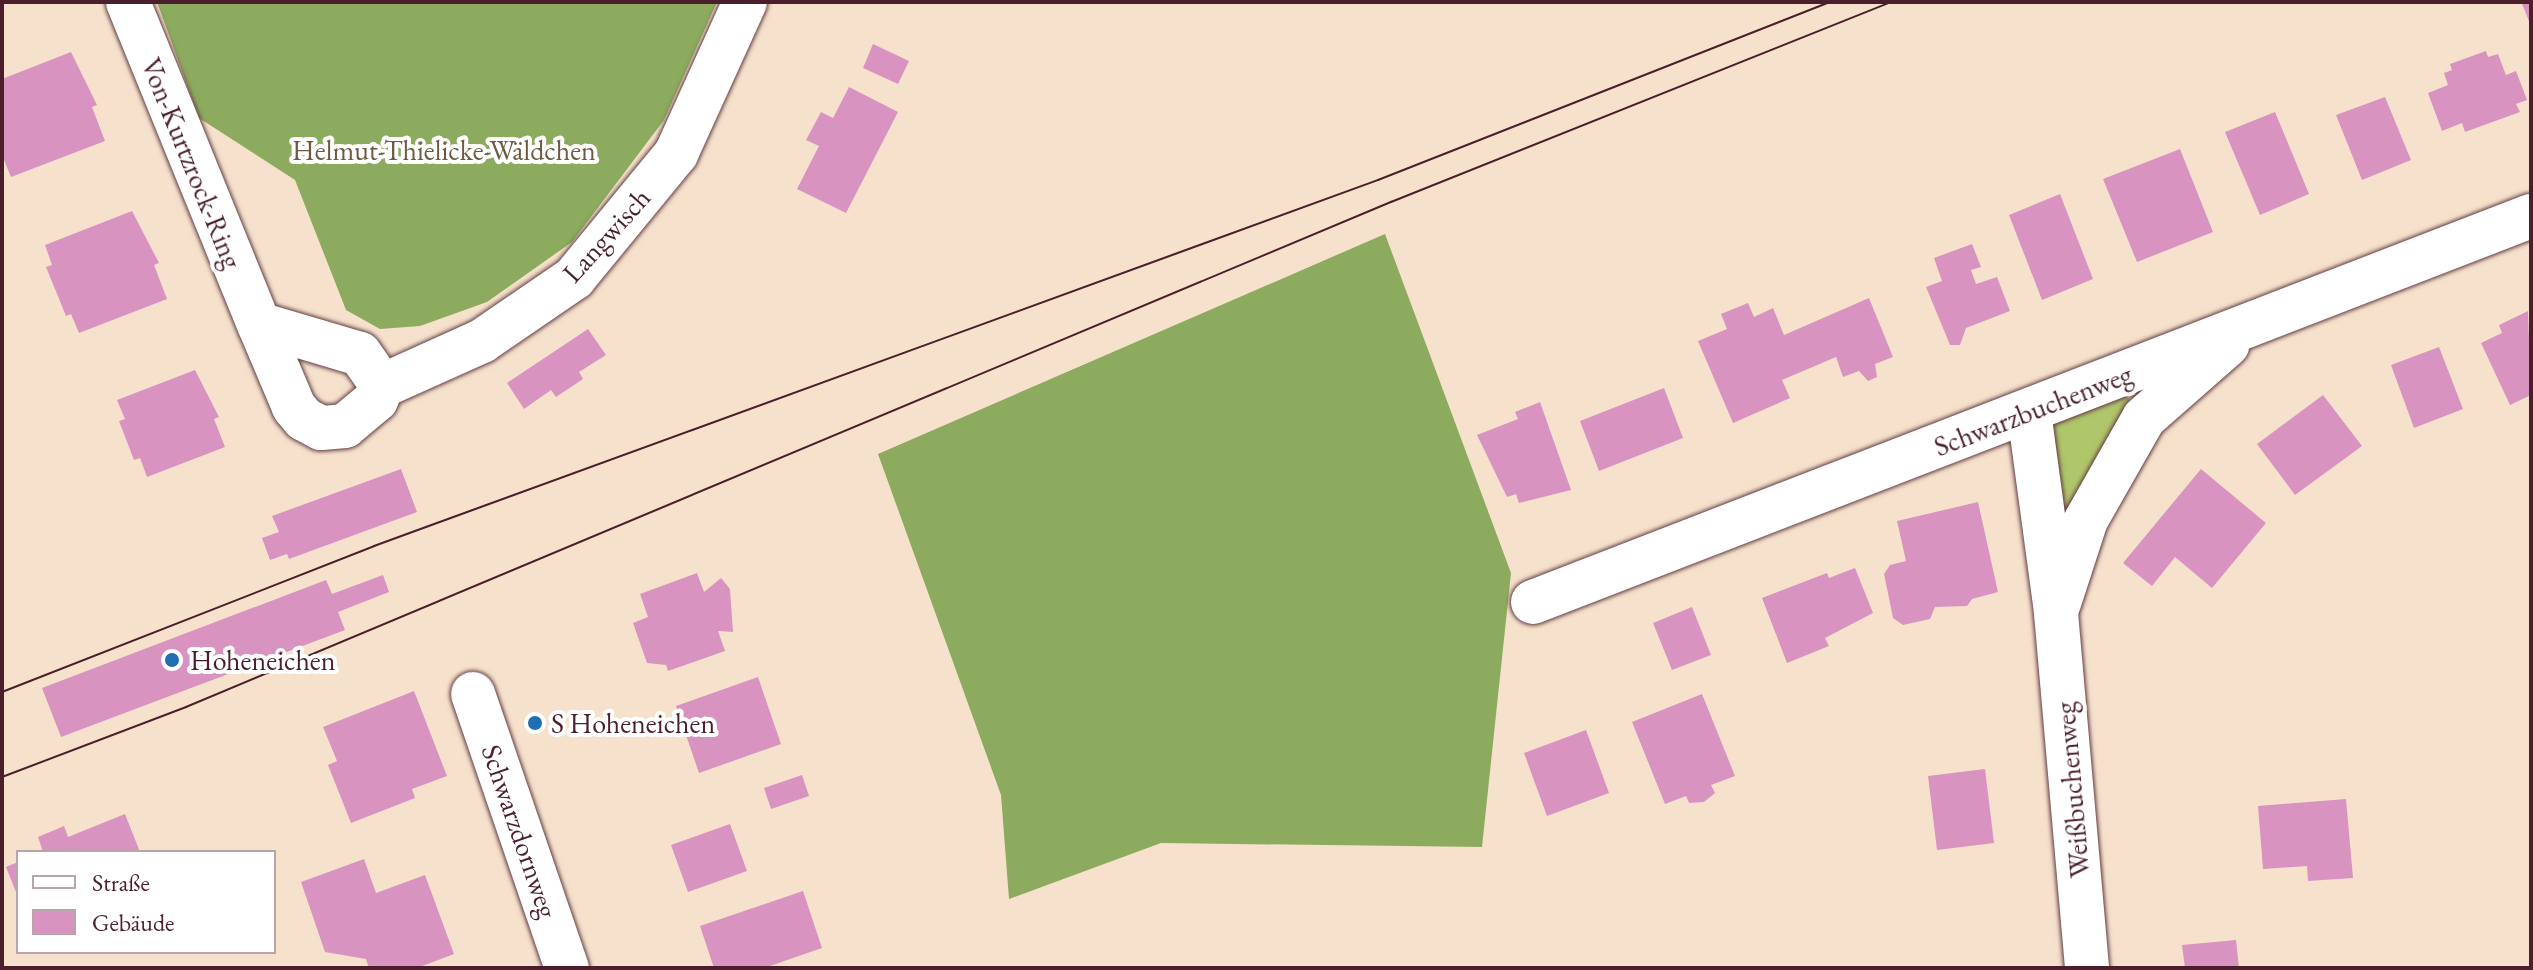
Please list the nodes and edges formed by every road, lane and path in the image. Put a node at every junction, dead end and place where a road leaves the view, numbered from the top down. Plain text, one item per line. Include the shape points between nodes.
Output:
1 (128, 2) edge
2 (745, 2) edge
3 (2531, 216) edge
4 (259, 324) junction
5 (2251, 324) junction
6 (382, 386) junction
7 (2029, 412) junction
8 (1533, 602) dead end
9 (2056, 613) junction
10 (473, 694) dead end
11 (567, 968) edge
12 (2087, 968) edge

1 - 4 street, Von-Kurtzrock-Ring
2 - 6 street, Langwisch via 676,154 574,278 482,341
3 - 5 street, Schwarzbuchenweg
4 - 6 street via 360,354
4 - 6 street, Von-Kurtzrock-Ring via 294,407 321,428 358,420
5 - 7 street, Schwarzbuchenweg
5 - 9 street, Weißbuchenweg via 2144,418 2086,520
7 - 8 street, Schwarzbuchenweg
7 - 9 street, Weißbuchenweg
9 - 12 street, Weißbuchenweg
10 - 11 street, Schwarzdornweg

